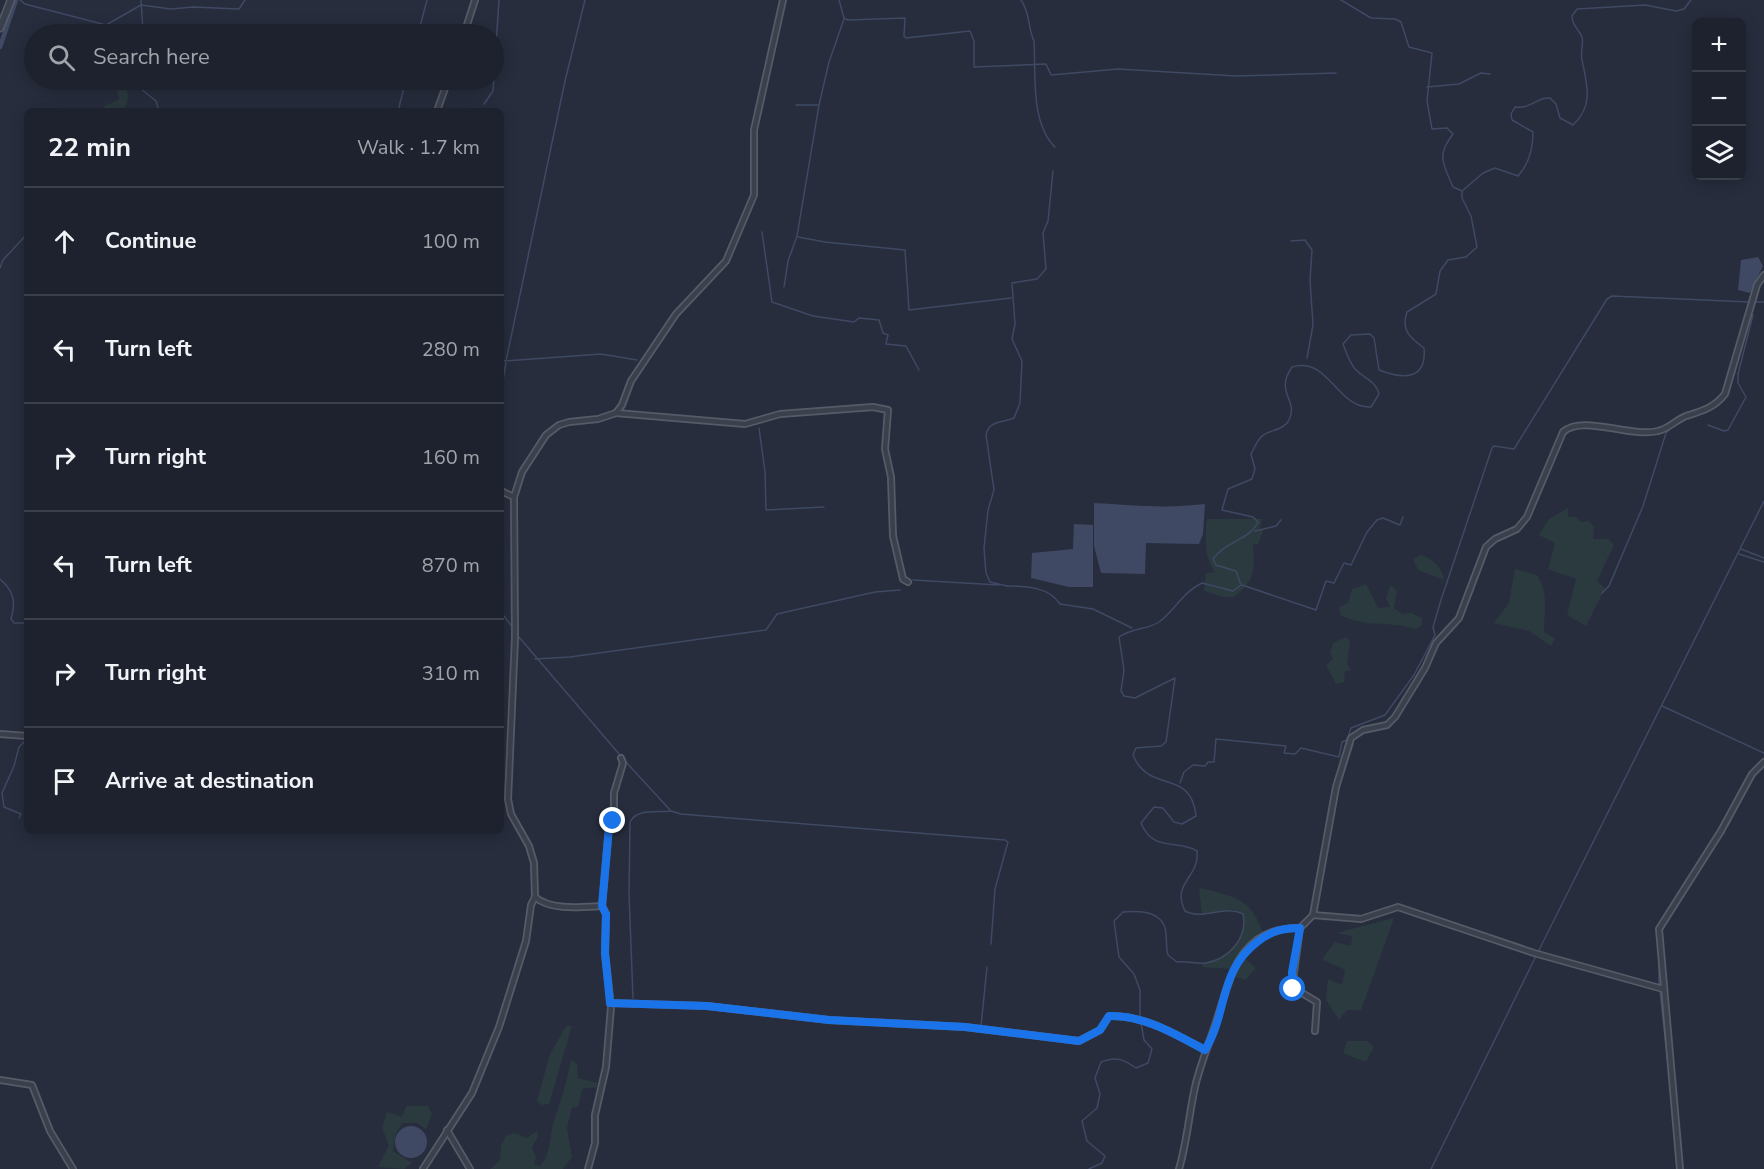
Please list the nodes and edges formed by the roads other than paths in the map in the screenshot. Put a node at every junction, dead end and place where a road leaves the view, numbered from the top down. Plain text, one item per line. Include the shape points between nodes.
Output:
1 (11, 0) edge
2 (475, 0) edge
3 (783, 0) edge
4 (467, 24) edge
5 (0, 28) edge
6 (445, 90) edge
7 (439, 108) edge
8 (1764, 275) edge
9 (616, 413) junction
10 (504, 492) edge
11 (514, 497) junction
12 (908, 582) dead end
13 (0, 734) edge
14 (24, 736) edge
15 (621, 758) dead end
16 (1764, 762) edge
17 (535, 897) junction
18 (602, 906) junction
19 (1313, 915) junction
20 (1300, 928) junction
21 (1663, 989) junction
22 (610, 1003) junction
23 (1315, 1031) dead end
24 (1205, 1050) junction
25 (0, 1080) edge
26 (447, 1130) junction
27 (73, 1169) edge
28 (423, 1169) edge
29 (470, 1169) edge
30 (588, 1169) edge
31 (1179, 1169) edge
32 (1680, 1169) edge

1 - 5 street
2 - 4 street
3 - 9 street via 754,130 751,205 726,261 676,314 631,381
6 - 7 street
8 - 19 street via 1757,285 1725,394 1718,403 1657,432 1576,425 1563,432 1527,517 1517,529 1495,538 1486,547 1459,618 1436,643 1395,717 1387,725 1363,730 1351,738 1336,787
9 - 11 street via 559,425 546,435 522,472
9 - 12 street via 745,424 780,414 873,407 888,410 885,449 892,489 893,536 903,579
10 - 11 street
11 - 17 street via 515,638 508,799 534,863
13 - 14 street
15 - 18 street via 609,827
16 - 21 street via 1752,774 1659,929
17 - 18 street via 541,902 571,907
17 - 26 street via 526,941 499,1027 472,1093
18 - 22 street via 606,914
19 - 20 street
19 - 21 street via 1361,919 1398,907 1534,953
20 - 23 street via 1292,987 1317,1002
20 - 24 street via 1274,931 1242,956 1229,975
21 - 32 street
22 - 24 street via 707,1006 829,1020 965,1027 1079,1041 1100,1030 1109,1016 1149,1022
22 - 30 street via 606,1067 594,1115 595,1143
24 - 31 street
25 - 27 street via 32,1085 50,1131
26 - 28 street
26 - 29 street

